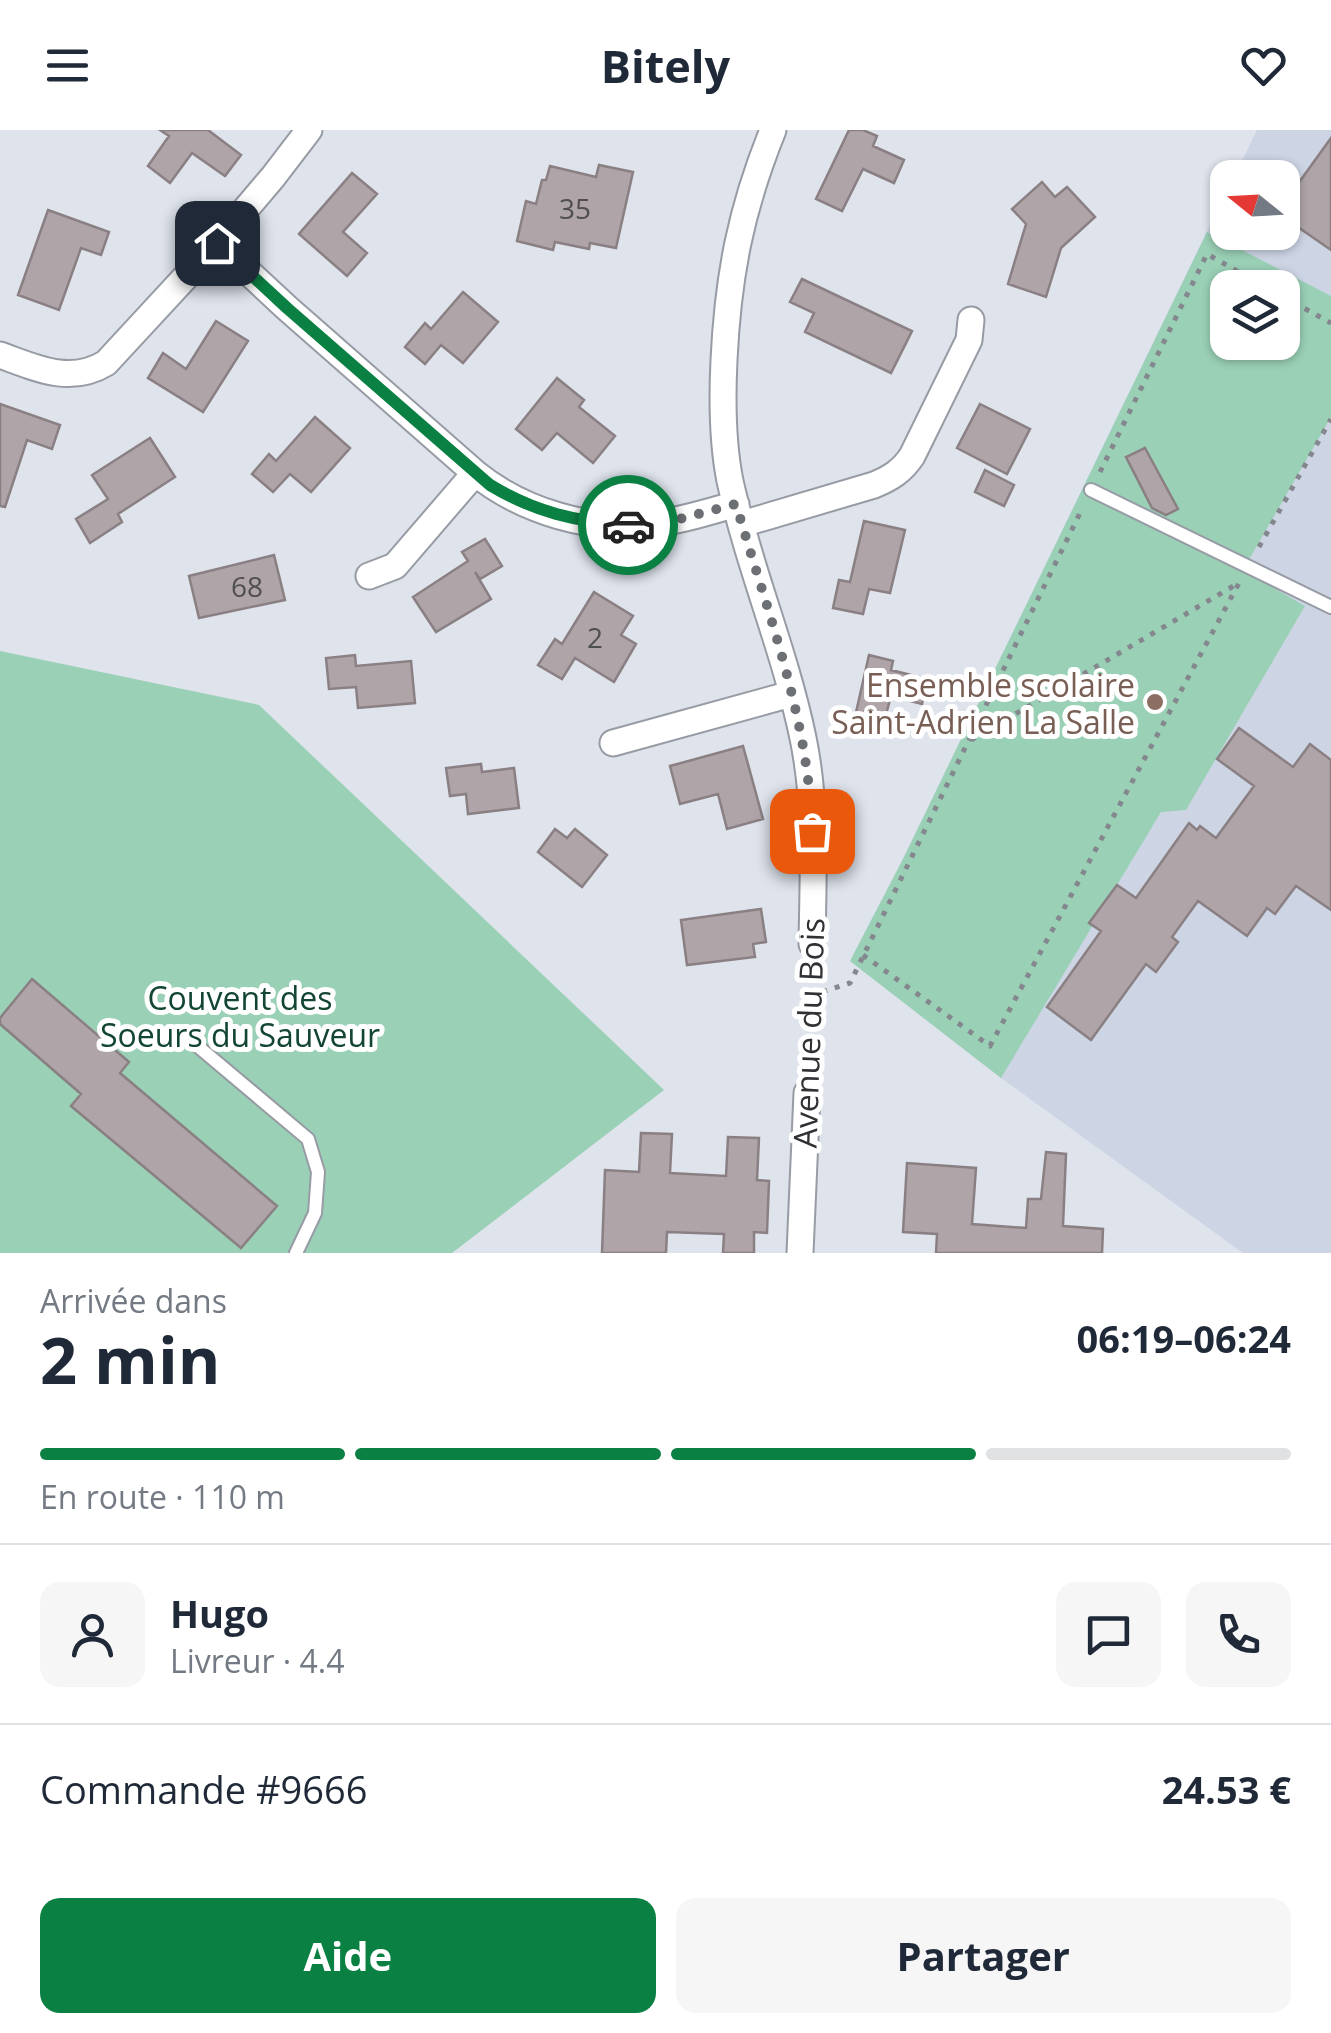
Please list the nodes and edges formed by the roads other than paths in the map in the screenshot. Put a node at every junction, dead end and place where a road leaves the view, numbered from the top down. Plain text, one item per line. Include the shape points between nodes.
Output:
1 (773, 130) edge
2 (303, 132) edge
3 (217, 243) junction
4 (971, 320) dead end
5 (0, 354) edge
6 (475, 473) junction
7 (1091, 490) road end
8 (739, 514) junction
9 (370, 576) dead end
10 (1331, 607) edge
11 (792, 694) junction
12 (613, 743) dead end
13 (812, 944) road end
14 (182, 1033) dead end
15 (806, 1093) road end
16 (296, 1253) edge
17 (800, 1253) edge

1 - 8 street, Avenue du Bois via 742,218 728,294 723,435
2 - 3 street
3 - 5 street via 97,369 45,372
3 - 6 street
4 - 8 street via 969,340 903,468 874,486
6 - 8 street via 529,506 596,522 647,525
6 - 9 street via 395,566
7 - 10 lane
8 - 11 street, Avenue du Bois
11 - 12 street
11 - 13 street, Avenue du Bois via 811,801
14 - 16 lane via 308,1140 318,1172 316,1213
15 - 17 street, Avenue du Bois

